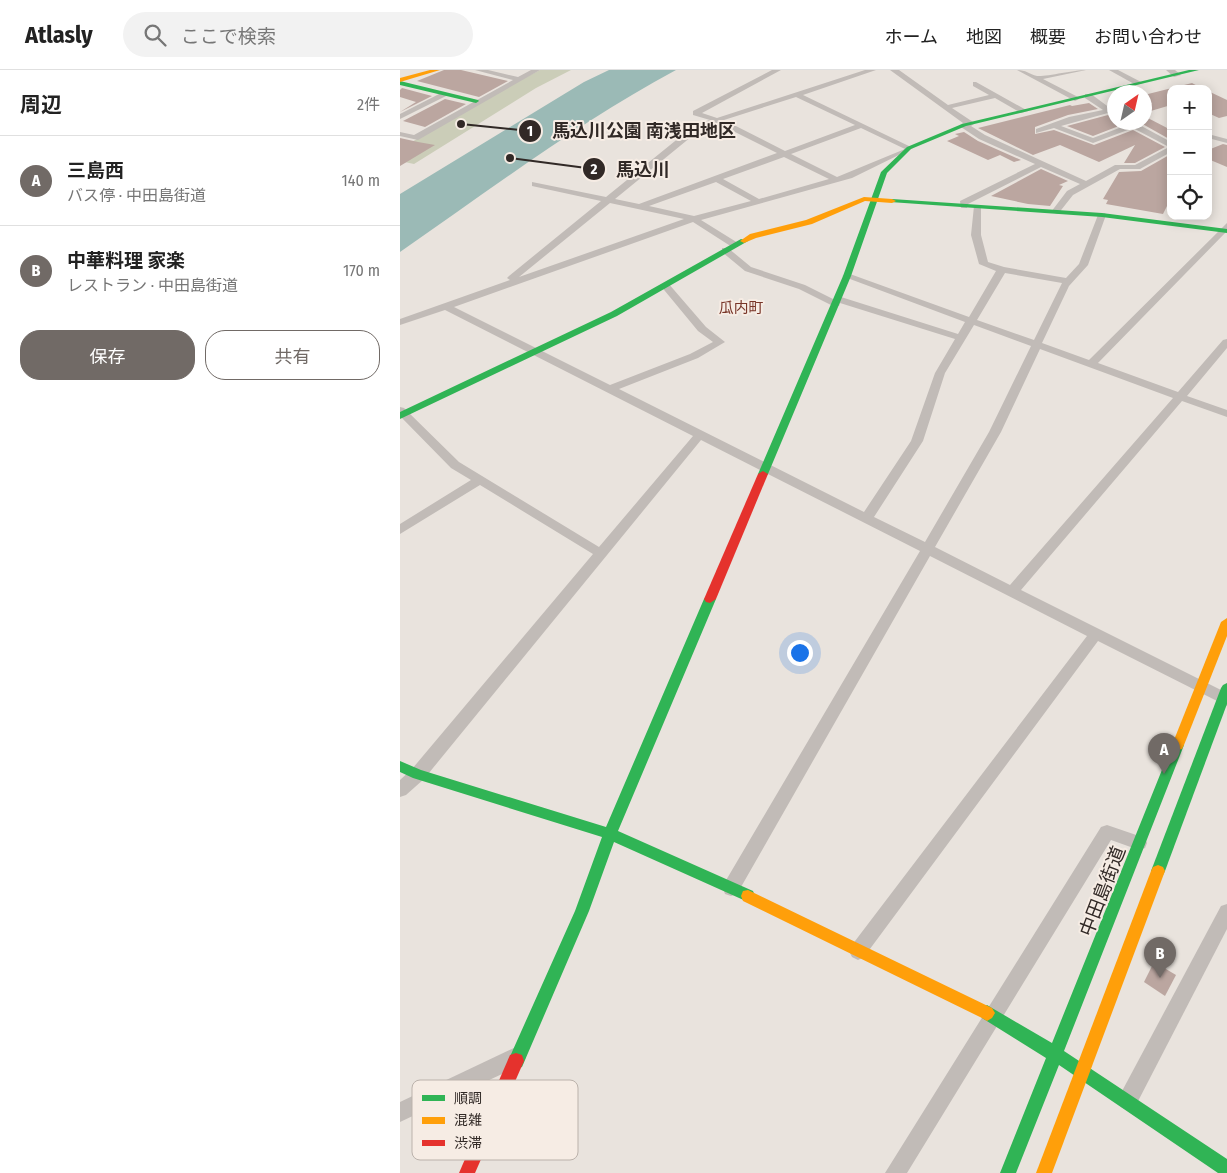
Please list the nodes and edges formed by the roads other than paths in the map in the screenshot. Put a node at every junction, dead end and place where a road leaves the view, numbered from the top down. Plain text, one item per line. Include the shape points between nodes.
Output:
1 (437, 70) edge
2 (479, 70) edge
3 (536, 70) edge
4 (777, 70) edge
5 (872, 70) edge
6 (894, 70) edge
7 (1021, 70) edge
8 (1082, 70) edge
9 (1113, 70) edge
10 (1196, 70) edge
11 (1174, 72) edge
12 (1038, 78) junction
13 (518, 79) junction
14 (400, 81) edge
15 (976, 84) dead end
16 (1139, 84) junction
17 (446, 94) junction
18 (796, 94) junction
19 (996, 95) junction
20 (1088, 96) junction
21 (1075, 98) junction
22 (476, 101) junction
23 (947, 107) junction
24 (1107, 109) edge
25 (1024, 111) junction
26 (1107, 113) edge
27 (400, 117) edge
28 (718, 120) junction
29 (967, 124) junction
30 (862, 125) junction
31 (1056, 126) junction
32 (1117, 130) edge
33 (1141, 130) edge
34 (1227, 130) edge
35 (1040, 131) dead end
36 (400, 134) edge
37 (1212, 134) edge
38 (1212, 136) edge
39 (1227, 141) edge
40 (1167, 143) edge
41 (906, 150) junction
42 (1167, 151) edge
43 (785, 154) junction
44 (1042, 163) junction
45 (717, 179) junction
46 (836, 179) junction
47 (535, 184) dead end
48 (1087, 184) junction
49 (875, 198) junction
50 (608, 199) junction
51 (758, 202) junction
52 (642, 206) junction
53 (964, 206) junction
54 (978, 208) junction
55 (1055, 212) junction
56 (1102, 216) junction
57 (694, 219) junction
58 (1226, 229) edge
59 (730, 248) junction
60 (1002, 270) junction
61 (847, 276) junction
62 (1069, 281) junction
63 (665, 284) junction
64 (503, 285) junction
65 (837, 302) junction
66 (446, 306) junction
67 (971, 320) junction
68 (400, 322) edge
69 (961, 338) junction
70 (1227, 342) edge
71 (1037, 344) junction
72 (535, 351) junction
73 (1091, 364) junction
74 (612, 388) junction
75 (1180, 397) junction
76 (402, 413) edge
77 (1227, 414) edge
78 (700, 434) junction
79 (767, 467) junction
80 (481, 479) junction
81 (867, 518) junction
82 (400, 530) edge
83 (928, 548) junction
84 (602, 554) junction
85 (1012, 591) junction
86 (1227, 622) edge
87 (1096, 634) junction
88 (1201, 687) junction
89 (1226, 695) edge
90 (400, 766) edge
91 (418, 774) junction
92 (400, 790) edge
93 (610, 834) junction
94 (1139, 843) junction
95 (731, 888) junction
96 (1227, 912) edge
97 (858, 951) junction
98 (994, 1016) junction
99 (1056, 1055) junction
100 (516, 1057) junction
101 (1083, 1071) junction
102 (467, 1080) edge
103 (506, 1080) edge
104 (1128, 1100) junction
105 (412, 1106) edge
106 (400, 1112) edge
107 (472, 1160) edge
108 (1227, 1169) edge
109 (467, 1173) edge
110 (895, 1173) edge
111 (1008, 1173) edge
112 (1044, 1173) edge

1 - 14 street
2 - 13 street
3 - 13 street
4 - 28 street via 696,113
5 - 18 street
6 - 23 street
7 - 12 street
8 - 12 street
9 - 16 street
10 - 11 street
11 - 16 street
12 - 21 street
13 - 22 street
14 - 17 street
15 - 19 street
16 - 20 street
17 - 22 street
17 - 27 street
18 - 28 street
18 - 30 street
19 - 23 street
19 - 25 street
20 - 21 street
20 - 24 street
21 - 25 street
22 - 36 street via 415,138
23 - 29 street
25 - 29 street
26 - 31 street
28 - 43 street
28 - 50 street via 699,126
29 - 41 street
29 - 44 street via 982,137
30 - 41 street
30 - 43 street
31 - 32 street via 1093,142
31 - 35 street
33 - 40 street
34 - 37 street
38 - 39 street
41 - 46 street
41 - 49 street via 884,172
42 - 48 street via 1137,167 1118,167
43 - 45 street
43 - 46 street
44 - 48 street
44 - 53 street via 963,203
45 - 51 street
45 - 52 street
46 - 51 street
47 - 50 street
48 - 55 street via 1070,193
49 - 53 street
49 - 59 street via 864,199 809,222 769,232
49 - 61 street
50 - 52 street
50 - 64 street
51 - 57 street
52 - 57 street
53 - 54 street
54 - 55 street
54 - 60 street via 976,235 984,264
55 - 56 street
56 - 58 street
56 - 62 street via 1083,266
57 - 59 street
57 - 64 street
58 - 73 street
59 - 63 street
59 - 65 street via 748,268
60 - 62 street
60 - 67 street
61 - 65 street
61 - 67 street
62 - 71 street
63 - 72 street via 614,314
63 - 74 street via 702,328 720,342 694,356
64 - 66 street
65 - 69 street
65 - 79 street
66 - 68 street
66 - 72 street
67 - 69 street
67 - 71 street
69 - 81 street via 940,373 917,441
70 - 75 street
71 - 73 street
71 - 83 street via 995,432
72 - 74 street
72 - 76 street
73 - 75 street
74 - 78 street
75 - 77 street
75 - 85 street
76 - 80 street via 455,465
78 - 79 street
78 - 84 street
79 - 81 street
79 - 93 street
80 - 82 street
80 - 84 street
81 - 83 street
83 - 85 street
83 - 95 street
84 - 91 street
85 - 87 street
86 - 88 street, 中田島街道
87 - 88 street
87 - 97 street
88 - 89 street
88 - 94 street, 中田島街道
89 - 101 street
90 - 91 street
91 - 92 street
91 - 93 street
93 - 95 street
93 - 100 street via 582,912
94 - 98 street via 1107,832
94 - 99 street, 中田島街道
95 - 97 street
96 - 104 street
97 - 98 street
98 - 99 street
98 - 110 street
99 - 101 street
99 - 111 street, 中田島街道
100 - 102 street
100 - 103 street
101 - 104 street
101 - 112 street
104 - 108 street
105 - 106 street
107 - 109 street

